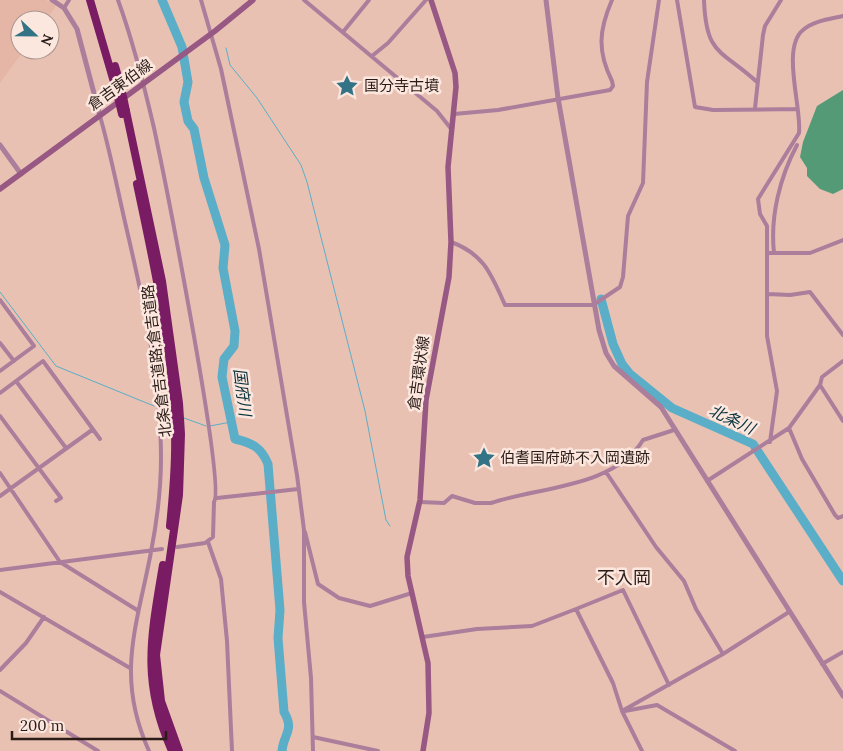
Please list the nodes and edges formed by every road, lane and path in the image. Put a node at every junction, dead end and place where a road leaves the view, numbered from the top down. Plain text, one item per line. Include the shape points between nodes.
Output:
1 (52, 0) edge
2 (69, 0) edge
3 (90, 0) edge
4 (95, 0) edge
5 (118, 0) edge
6 (201, 0) edge
7 (254, 0) edge
8 (304, 0) edge
9 (369, 0) edge
10 (426, 0) edge
11 (431, 0) edge
12 (546, 0) edge
13 (612, 0) edge
14 (660, 0) edge
15 (677, 0) edge
16 (704, 0) edge
17 (781, 0) edge
18 (64, 8) junction
19 (843, 16) edge
20 (343, 32) junction
21 (210, 34) junction
22 (372, 56) junction
23 (757, 82) junction
24 (143, 84) junction
25 (118, 88) junction
26 (558, 98) junction
27 (754, 108) junction
28 (797, 109) junction
29 (124, 112) junction
30 (454, 114) junction
31 (100, 116) junction
32 (452, 130) junction
33 (0, 145) edge
34 (797, 145) dead end
35 (21, 174) junction
36 (0, 189) edge
37 (843, 240) edge
38 (451, 242) junction
39 (774, 252) junction
40 (767, 253) junction
41 (768, 294) junction
42 (0, 300) edge
43 (593, 304) junction
44 (843, 335) edge
45 (0, 343) edge
46 (14, 361) junction
47 (843, 361) edge
48 (0, 371) edge
49 (16, 381) junction
50 (820, 385) junction
51 (0, 393) edge
52 (0, 416) edge
53 (843, 421) edge
54 (789, 428) junction
55 (92, 430) junction
56 (674, 430) junction
57 (100, 439) dead end
58 (770, 442) junction
59 (66, 448) junction
60 (38, 468) junction
61 (606, 472) junction
62 (0, 473) edge
63 (707, 481) junction
64 (11, 488) junction
65 (298, 489) junction
66 (0, 496) edge
67 (219, 497) junction
68 (56, 501) dead end
69 (420, 502) junction
70 (843, 516) edge
71 (304, 530) junction
72 (208, 542) junction
73 (177, 547) dead end
74 (162, 549) dead end
75 (152, 551) junction
76 (60, 562) junction
77 (0, 570) edge
78 (0, 592) edge
79 (412, 592) junction
80 (576, 609) junction
81 (137, 610) junction
82 (789, 612) junction
83 (44, 617) junction
84 (423, 637) junction
85 (843, 652) edge
86 (723, 654) junction
87 (822, 664) junction
88 (130, 668) junction
89 (0, 670) edge
90 (669, 685) junction
91 (0, 691) edge
92 (843, 696) edge
93 (622, 711) junction
94 (313, 737) junction
95 (98, 751) edge
96 (149, 751) edge
97 (172, 751) edge
98 (179, 751) edge
99 (232, 751) edge
100 (313, 751) edge
101 (378, 751) edge
102 (423, 751) edge
103 (642, 751) edge
104 (735, 751) edge

1 - 18 street
2 - 18 street
3 - 25 highway, 北条倉吉道路;倉吉道路
4 - 25 highway, 北条倉吉道路;倉吉道路
5 - 24 street
6 - 21 street
7 - 21 main road, 倉吉東伯線
8 - 20 street
9 - 20 street
10 - 22 street
11 - 30 main road, 倉吉環状線 via 455,73
12 - 26 street
13 - 26 street via 602,24 600,44 613,86 610,90
14 - 43 street via 647,82 643,183 628,216 623,277 620,287
15 - 27 street via 695,107 713,110
16 - 23 street via 705,22 712,44
17 - 23 street via 765,26
18 - 31 street via 77,29
19 - 28 street via 808,26 795,42
20 - 22 street
21 - 24 main road, 倉吉東伯線
21 - 65 street via 221,69 259,249
22 - 32 street via 437,111
23 - 27 street
24 - 31 main road, 倉吉東伯線
24 - 67 street via 195,343
25 - 29 highway, 北条倉吉道路;倉吉道路, bridge
26 - 30 street via 498,110
26 - 43 street
27 - 28 street
28 - 40 street via 799,133 758,198 760,214 767,226
29 - 97 highway, 北条倉吉道路;倉吉道路 via 157,282 173,403 173,495 150,655 155,703
29 - 98 highway, 北条倉吉道路;倉吉道路 via 162,281 179,403 179,496 156,655 161,701
30 - 32 main road, 倉吉環状線
31 - 35 main road, 倉吉東伯線
31 - 75 street via 144,304 155,372 161,459
32 - 38 main road, 倉吉環状線 via 448,167
33 - 35 street
34 - 39 street via 780,190 774,222
35 - 36 main road, 倉吉東伯線
37 - 39 street via 810,253
38 - 43 street via 477,255 495,282 505,305
38 - 69 main road, 倉吉環状線 via 449,277 426,400
39 - 40 street
40 - 41 street
41 - 44 street via 810,292
41 - 58 street via 767,336 777,391
42 - 46 street via 34,346
43 - 56 street via 606,353 614,366 661,407
45 - 46 street
46 - 48 street
47 - 50 street via 822,377
49 - 51 street
49 - 55 street via 44,361
49 - 59 street
50 - 53 street
50 - 54 street
52 - 60 street
54 - 58 street
54 - 70 street via 802,459 835,516
55 - 57 street
55 - 59 street
56 - 61 street via 643,440 625,461
56 - 63 street
58 - 63 street
59 - 60 street
60 - 64 street
60 - 68 street via 61,498
61 - 69 street via 491,503 475,503 452,496 444,503
61 - 86 street via 656,547 684,581 696,609
62 - 64 street
63 - 82 street
64 - 66 street
64 - 76 street
65 - 67 street
65 - 71 street
67 - 72 street via 214,502 213,537
69 - 79 main road, 倉吉環状線 via 407,557
71 - 79 street via 318,584 339,598 370,606
71 - 94 street via 304,602
72 - 73 street
72 - 99 street via 221,579
74 - 75 street
75 - 76 street
75 - 81 street
76 - 77 street
76 - 81 street
78 - 83 street
79 - 84 main road, 倉吉環状線
80 - 84 street via 532,626
80 - 90 street via 623,590
80 - 93 street via 613,683
81 - 88 street
82 - 86 street
82 - 87 street
83 - 88 street
83 - 89 street via 26,643
84 - 102 main road, 倉吉環状線 via 429,690
85 - 87 street
86 - 90 street
87 - 92 street
88 - 96 street via 135,712
90 - 93 street
91 - 95 street
93 - 103 street
93 - 104 street via 657,706
94 - 100 street
94 - 101 street

